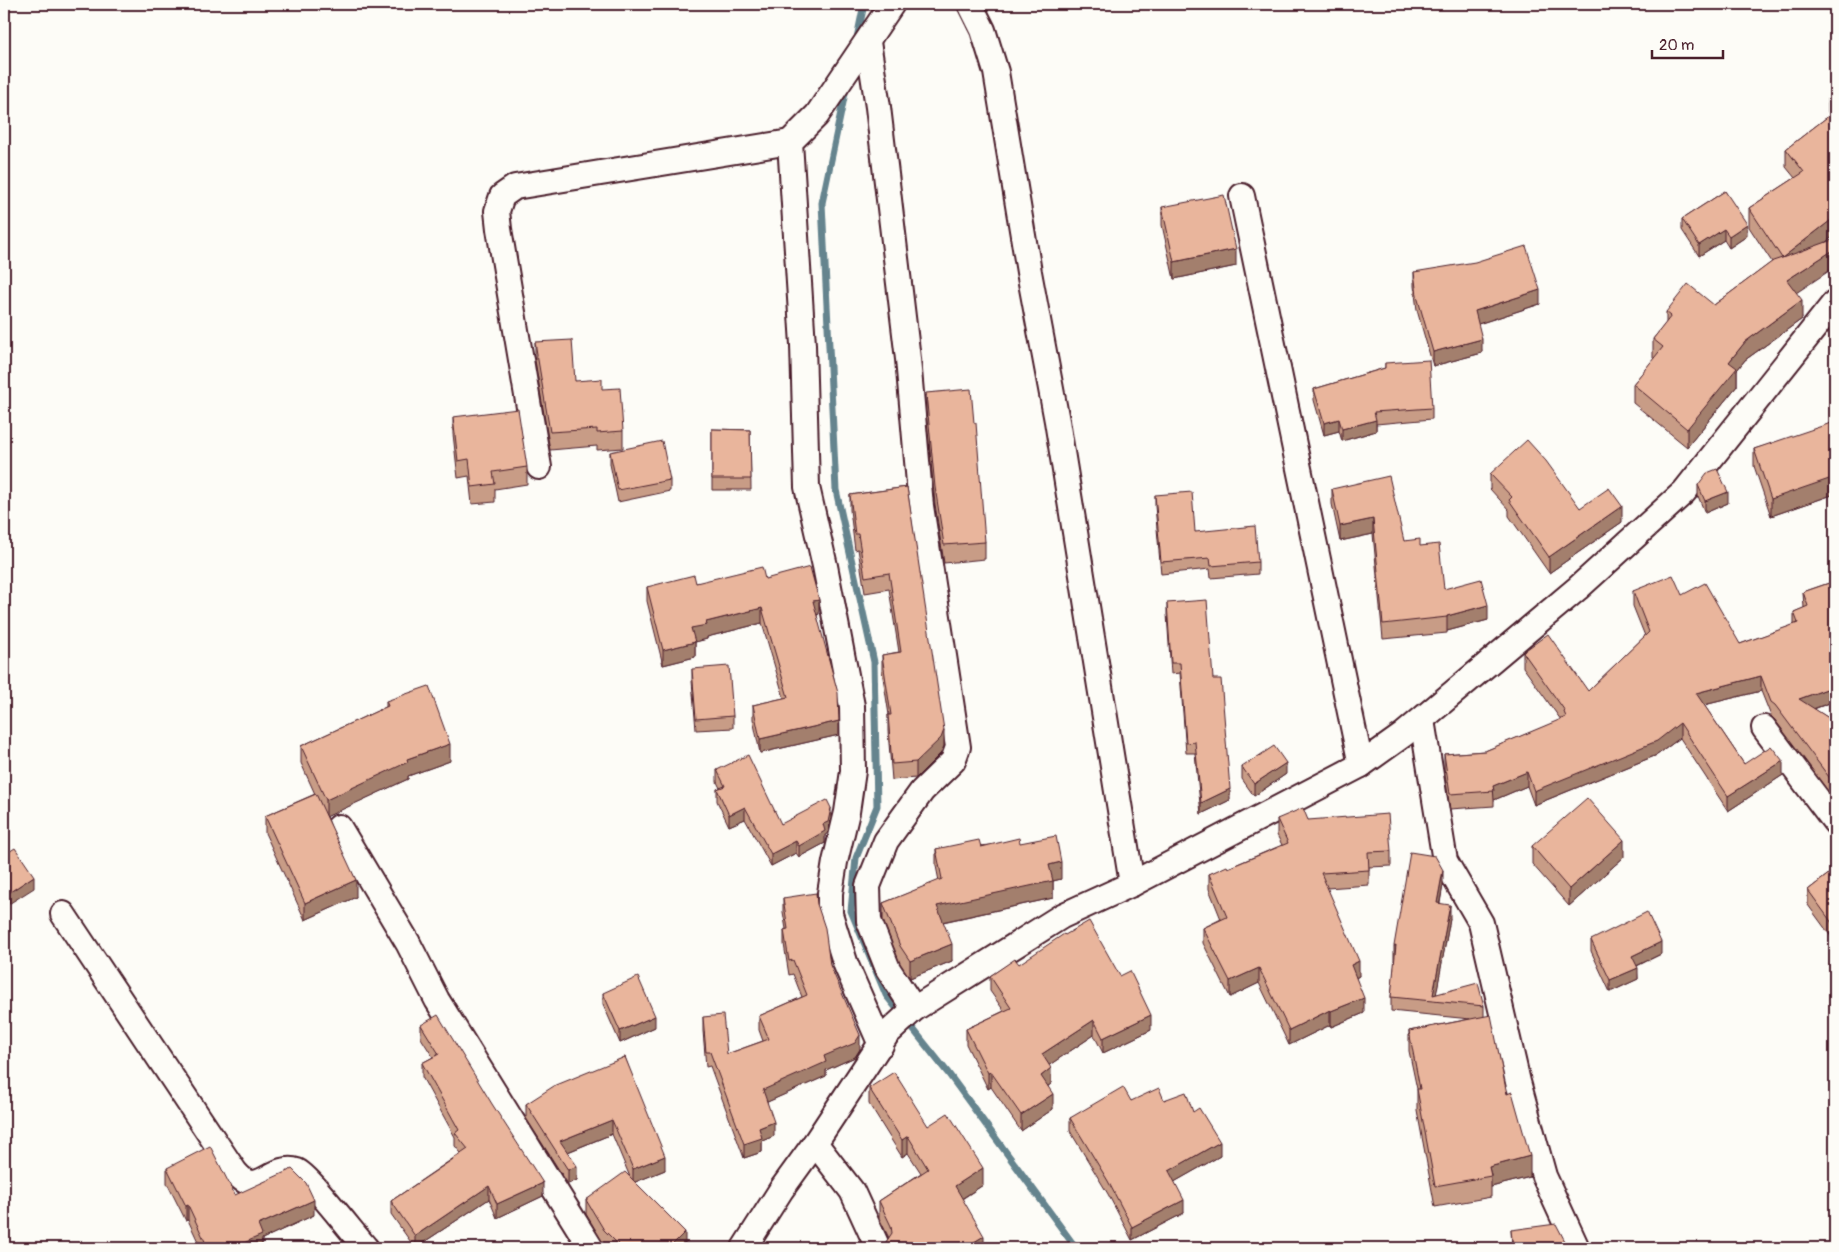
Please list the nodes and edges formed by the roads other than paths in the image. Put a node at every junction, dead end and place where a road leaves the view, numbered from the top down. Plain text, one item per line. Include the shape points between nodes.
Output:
1 (892, 4) edge
2 (970, 4) edge
3 (868, 42) junction
4 (790, 142) junction
5 (1242, 196) dead end
6 (1835, 302) edge
7 (539, 467) dead end
8 (1422, 720) junction
9 (1764, 728) dead end
10 (1361, 765) junction
11 (1835, 822) edge
12 (339, 828) dead end
13 (1132, 884) junction
14 (63, 914) dead end
15 (911, 1012) junction
16 (884, 1040) junction
17 (815, 1143) junction
18 (366, 1248) edge
19 (591, 1248) edge
20 (744, 1248) edge
21 (878, 1248) edge
22 (1577, 1248) edge

1 - 3 street
2 - 13 street via 983,30 996,72
3 - 4 street via 817,115
3 - 15 street via 880,117 908,360 921,506 958,747 953,761 922,791 886,841 868,886 869,921 888,969
4 - 7 street via 515,187 502,196 497,211 498,229
4 - 16 street via 803,345 807,487 852,706 853,771 830,893 830,914 846,965
5 - 10 street
6 - 8 street via 1684,492 1578,588
8 - 10 street
8 - 22 street via 1445,861 1481,923 1518,1082 1544,1176
9 - 11 street
10 - 13 street
12 - 19 street via 408,943 437,1000
13 - 15 street via 1062,916
14 - 18 street via 235,1172 246,1182 256,1183 283,1169 298,1171
15 - 16 street
16 - 17 street
17 - 20 street
17 - 21 street via 852,1191

